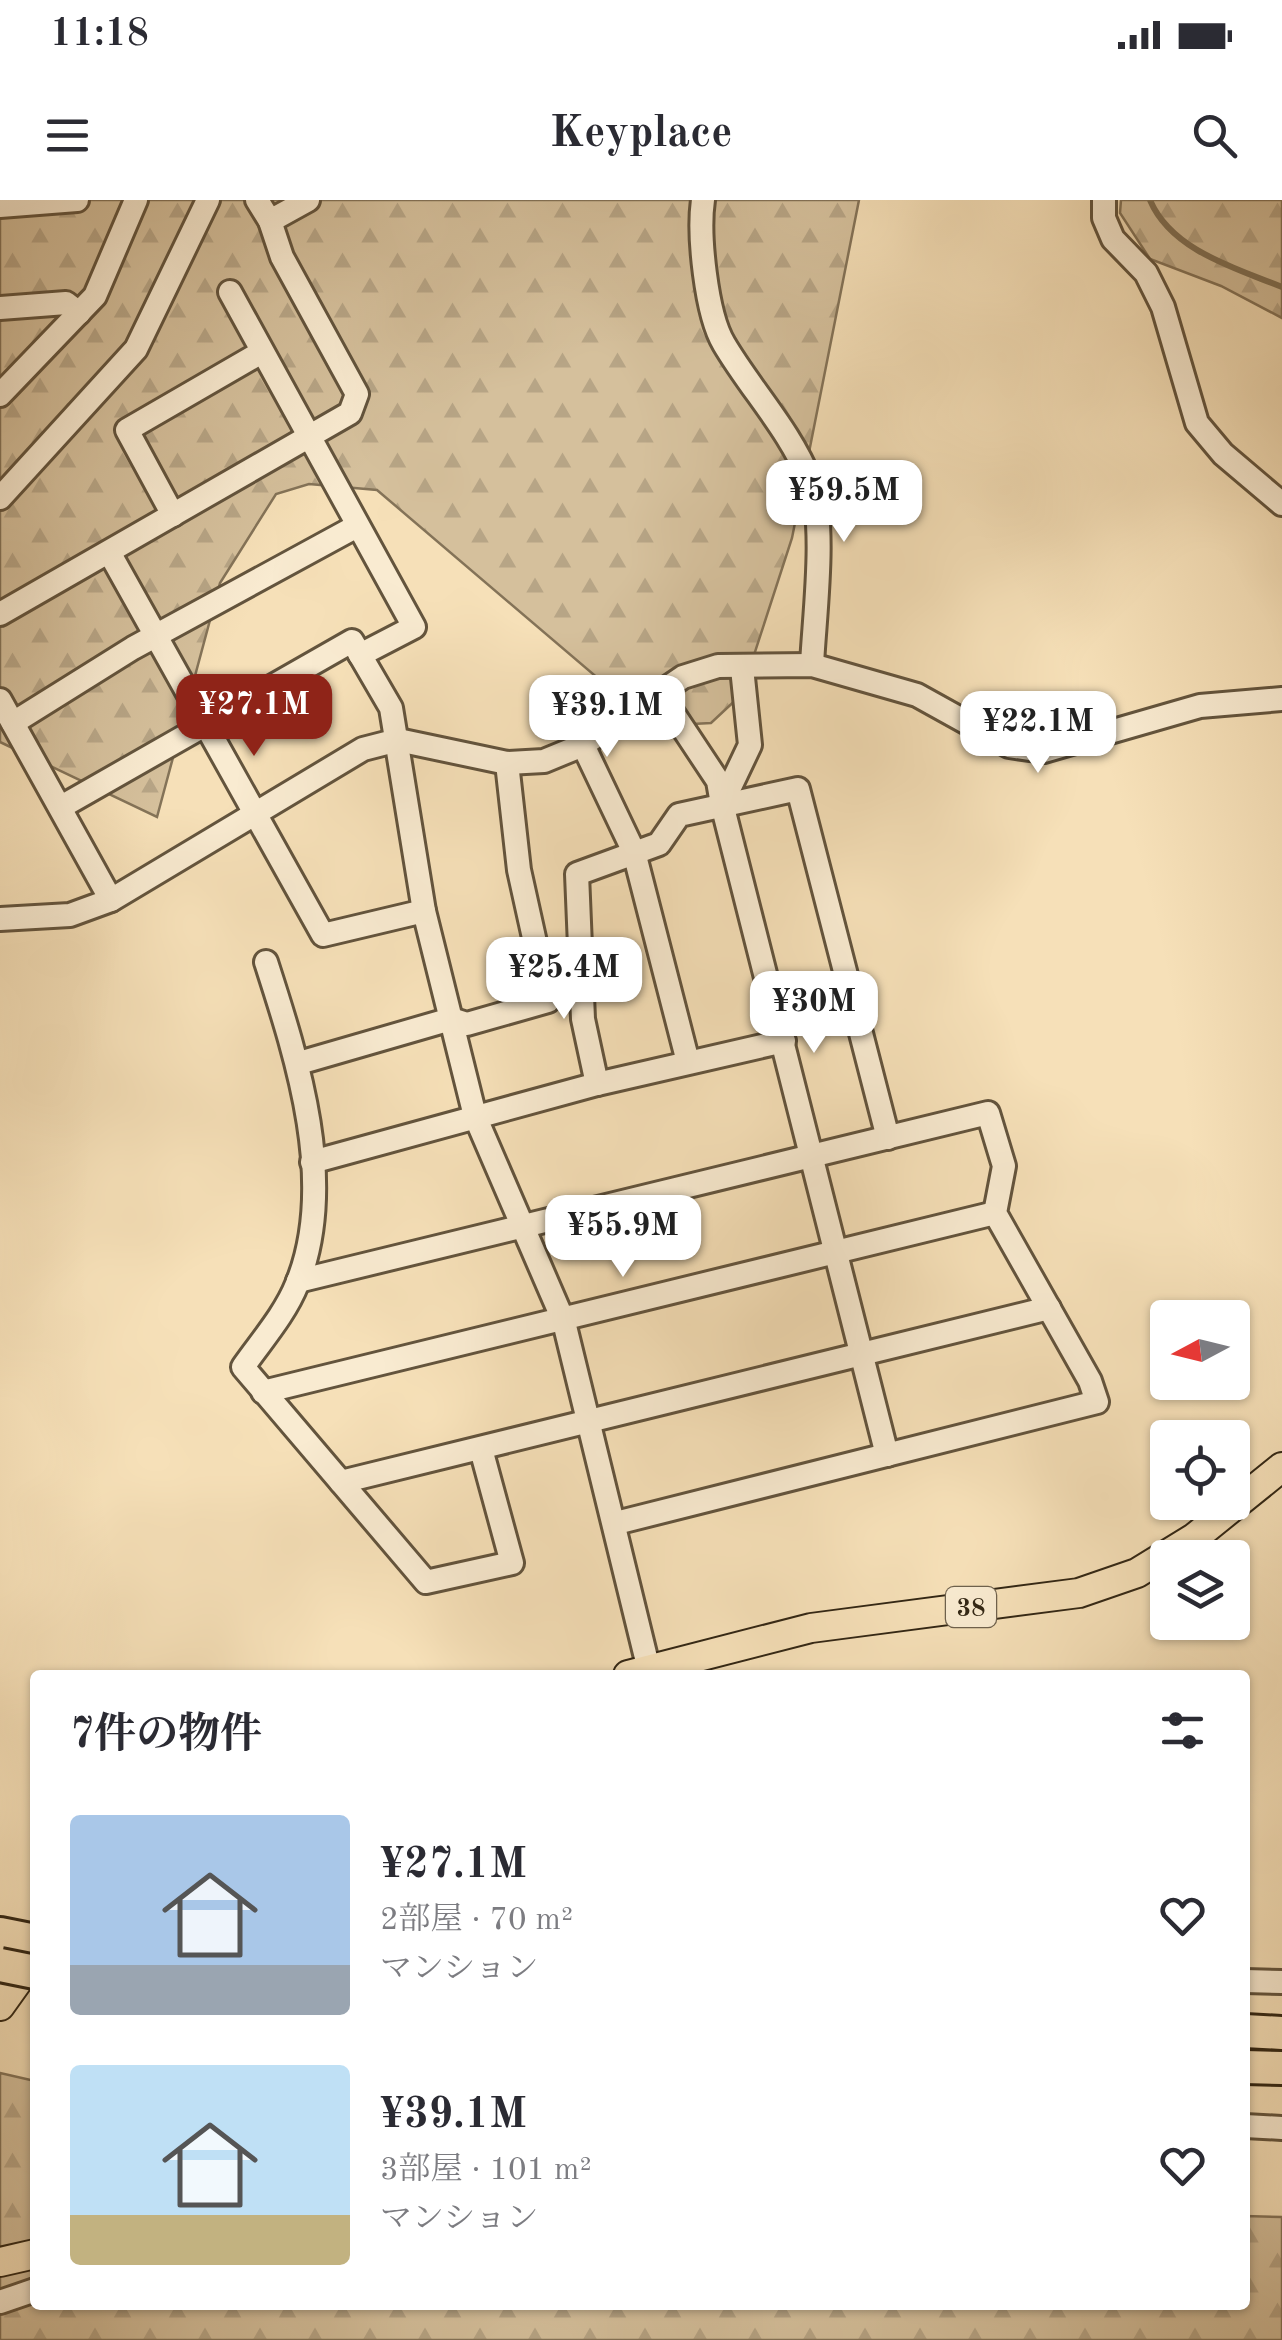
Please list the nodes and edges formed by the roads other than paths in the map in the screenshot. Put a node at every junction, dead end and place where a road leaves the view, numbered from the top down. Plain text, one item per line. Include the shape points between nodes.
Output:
1 (77, 200) edge
2 (208, 200) edge
3 (257, 200) edge
4 (308, 200) edge
5 (702, 200) edge
6 (1104, 200) edge
7 (131, 201) edge
8 (0, 206) edge
9 (270, 221) junction
10 (230, 292) dead end
11 (0, 308) edge
12 (79, 312) junction
13 (260, 353) junction
14 (0, 395) edge
15 (306, 438) junction
16 (0, 498) edge
17 (1282, 504) edge
18 (173, 515) junction
19 (357, 526) junction
20 (109, 552) junction
21 (0, 614) edge
22 (157, 635) junction
23 (360, 655) junction
24 (812, 666) junction
25 (742, 668) junction
26 (659, 692) junction
27 (1282, 699) edge
28 (0, 700) edge
29 (204, 722) junction
30 (13, 723) junction
31 (398, 740) junction
32 (584, 744) junction
33 (507, 763) junction
34 (722, 804) junction
35 (61, 807) junction
36 (255, 814) junction
37 (634, 852) junction
38 (111, 900) junction
39 (424, 911) junction
40 (0, 920) edge
41 (266, 962) dead end
42 (451, 1019) junction
43 (784, 1041) junction
44 (688, 1062) junction
45 (298, 1063) junction
46 (597, 1084) junction
47 (476, 1116) junction
48 (888, 1138) junction
49 (812, 1157) junction
50 (312, 1162) junction
51 (995, 1214) junction
52 (525, 1228) junction
53 (836, 1253) junction
54 (298, 1281) junction
55 (1049, 1308) junction
56 (564, 1322) junction
57 (862, 1355) junction
58 (263, 1392) junction
59 (589, 1423) junction
60 (481, 1448) junction
61 (887, 1454) junction
62 (1282, 1467) edge
63 (341, 1482) junction
64 (616, 1523) junction
65 (639, 1670) edge
66 (647, 1670) edge
67 (0, 1934) edge
68 (30, 1941) edge
69 (30, 1964) edge
70 (0, 1965) edge
71 (30, 1971) edge
72 (1250, 1981) edge
73 (1282, 1982) edge
74 (0, 2006) edge
75 (1250, 2032) edge
76 (1282, 2033) edge
77 (1250, 2067) edge
78 (1282, 2068) edge
79 (1250, 2126) edge
80 (1282, 2128) edge
81 (30, 2255) edge
82 (0, 2262) edge
83 (30, 2292) edge
84 (0, 2302) edge

1 - 8 street
2 - 16 street via 136,349
3 - 9 street
4 - 9 street
5 - 24 street via 708,281 722,341 812,484 818,544
6 - 17 street via 1113,239 1146,273 1163,307 1198,423
7 - 12 street via 95,296
9 - 15 street via 282,258 358,394 350,413
10 - 13 street
11 - 12 street via 66,303
12 - 14 street
13 - 15 street
13 - 18 street via 127,430
15 - 18 street
15 - 19 street
18 - 20 street
19 - 22 street
19 - 23 street via 414,627
20 - 21 street
20 - 22 street
22 - 29 street
22 - 30 street
23 - 29 street via 352,642
23 - 31 street via 391,708
24 - 25 street
24 - 27 street via 916,695 1010,746 1044,750 1200,706
25 - 26 street via 718,666
25 - 34 street via 750,745
26 - 32 street
26 - 34 street via 718,782
28 - 30 street
29 - 35 street
29 - 36 street
30 - 35 street
31 - 33 street
31 - 36 street via 363,749
31 - 39 street
32 - 33 street via 544,761
32 - 37 street
33 - 42 street via 519,870 548,1002 467,1024
34 - 37 street via 679,815 658,844
34 - 43 street
34 - 48 street via 798,789
35 - 38 street
36 - 38 street
36 - 39 street via 322,935
37 - 44 street
37 - 46 street via 577,874 583,1019
38 - 40 street via 70,915
39 - 42 street
41 - 45 street
42 - 45 street
42 - 47 street
43 - 44 street
43 - 49 street
44 - 46 street
45 - 50 street
46 - 47 street
47 - 50 street
47 - 52 street
48 - 49 street
48 - 51 street via 988,1113 1004,1166
49 - 52 street
49 - 53 street
50 - 54 street via 310,1232
51 - 53 street
51 - 55 street
52 - 54 street
52 - 56 street
53 - 56 street
53 - 57 street
54 - 58 street via 243,1367
55 - 57 street
55 - 61 street via 1097,1402
56 - 58 street
56 - 59 street
57 - 59 street
57 - 61 street
58 - 63 street
59 - 60 street
59 - 64 street
60 - 63 street
60 - 63 street via 512,1563 426,1582
61 - 64 street
62 - 66 main road, 38 via 1137,1574 1078,1592 811,1628
64 - 65 street
67 - 68 highway
69 - 74 main road
70 - 71 highway, bridge
72 - 73 street
75 - 76 highway
77 - 78 highway
79 - 80 street
81 - 82 main road
83 - 84 street

